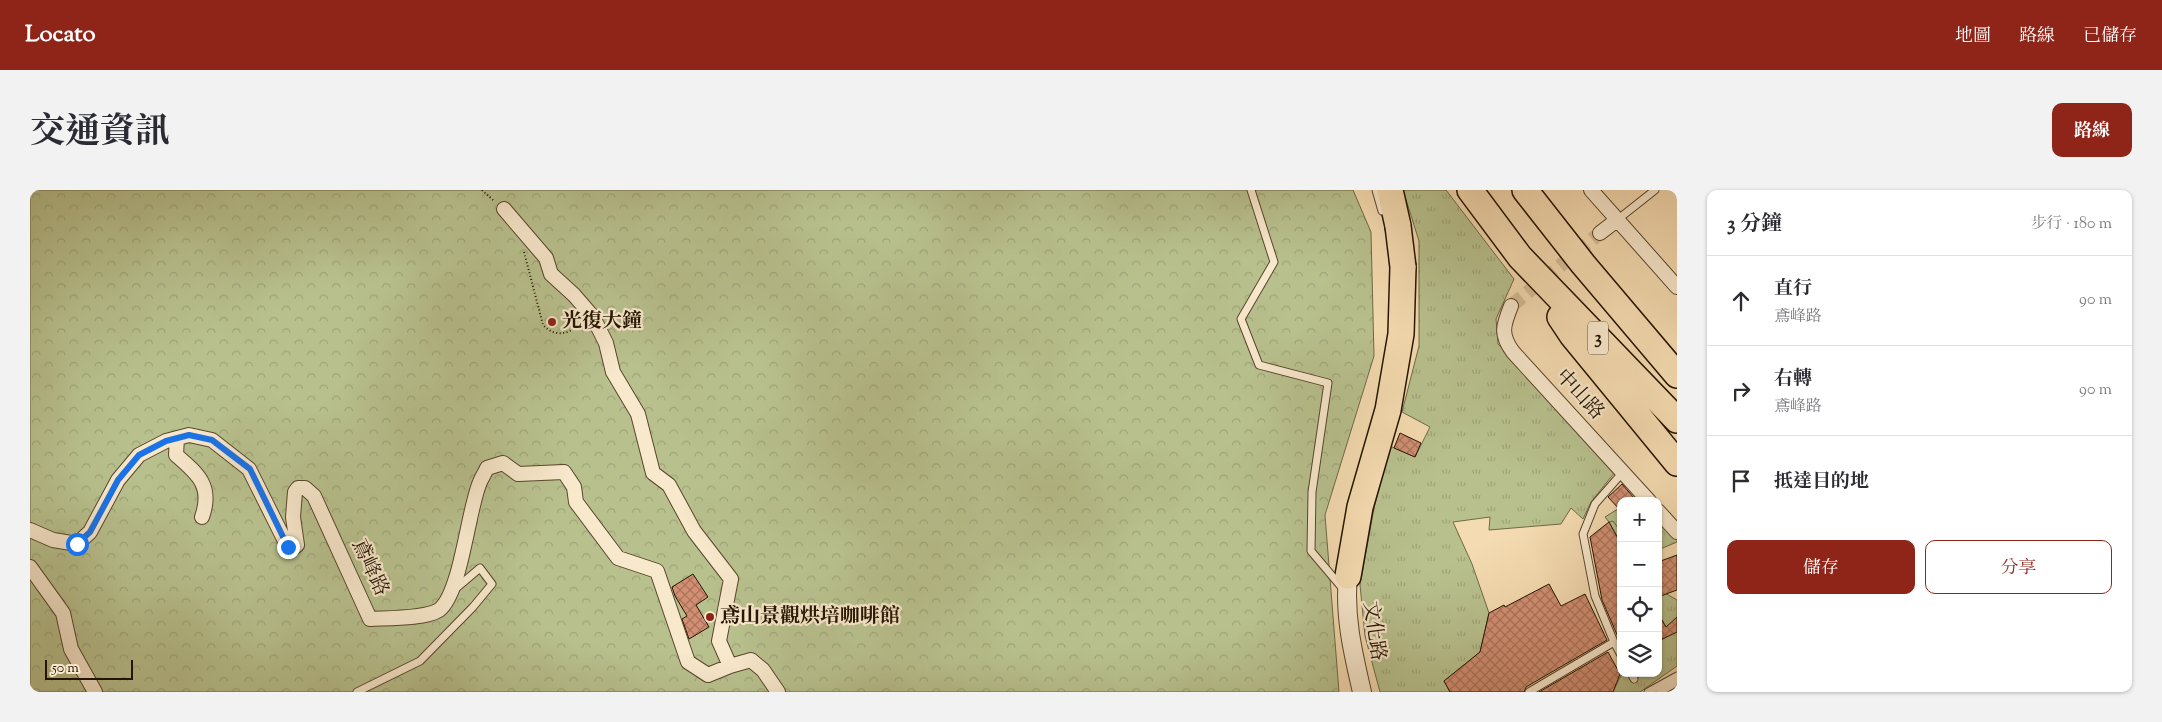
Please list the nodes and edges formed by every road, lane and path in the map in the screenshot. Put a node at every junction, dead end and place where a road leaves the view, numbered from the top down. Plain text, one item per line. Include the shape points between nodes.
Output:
1 (482, 190) edge
2 (1250, 190) edge
3 (1376, 190) edge
4 (1390, 190) edge
5 (1470, 190) edge
6 (1525, 190) edge
7 (1591, 190) edge
8 (1655, 190) edge
9 (504, 209) joint
10 (1617, 220) junction
11 (1391, 221) junction
12 (521, 229) junction
13 (1600, 233) tunnel mouth
14 (1520, 257) junction
15 (1405, 259) junction
16 (1583, 264) junction
17 (1674, 279) edge
18 (578, 299) junction
19 (1510, 306) tunnel mouth
20 (1409, 336) dead end
21 (1677, 354) edge
22 (1677, 375) edge
23 (1385, 376) dead end
24 (1398, 405) dead end
25 (1677, 420) edge
26 (177, 438) junction
27 (1677, 463) edge
28 (1379, 470) dead end
29 (1622, 472) junction
30 (1645, 497) edge
31 (1351, 507) dead end
32 (1662, 515) edge
33 (202, 517) dead end
34 (1365, 528) dead end
35 (30, 530) edge
36 (1677, 532) edge
37 (1344, 549) dead end
38 (30, 568) edge
39 (1347, 586) junction
40 (450, 594) junction
41 (1614, 642) junction
42 (1617, 648) edge
43 (730, 666) junction
44 (1677, 676) edge
45 (1677, 682) edge
46 (95, 692) edge
47 (358, 692) edge
48 (778, 692) edge
49 (1362, 692) edge
50 (1529, 692) edge
51 (1648, 692) edge
52 (1660, 692) edge

1 - 9 path
2 - 39 lane via 1274,262 1241,319 1258,365 1328,383 1312,492 1311,551
3 - 11 lane
4 - 11 highway
5 - 14 highway, 3
6 - 16 highway, 3
7 - 10 street
8 - 10 lane
9 - 12 street
10 - 13 street
10 - 17 street
11 - 15 highway, bridge
12 - 18 street via 546,258 551,274
12 - 18 path via 543,325 550,332 574,330 580,322
14 - 25 highway, 3
14 - 27 highway via 1572,335
15 - 20 lane via 1410,292
15 - 39 highway via 1401,334 1390,401 1360,507
16 - 21 highway
16 - 22 highway, 3
18 - 43 street via 593,317 606,343 613,372 638,414 653,473 669,485 694,531 731,579 719,641
19 - 29 street, 中山路 via 1503,327 1505,340
23 - 31 lane via 1379,413
24 - 28 lane
26 - 33 street via 176,455 194,470 204,484 207,504
26 - 35 street, 鳶峰路 via 139,455 118,480 90,532 77,544 53,540
26 - 40 street, 鳶峰路 via 189,435 212,440 250,469 288,547 297,545 293,517 295,492 298,488 305,488 314,496 370,619 412,618 439,610
29 - 30 street, 中山路
29 - 41 lane via 1595,504 1583,534 1595,596
32 - 36 street
34 - 39 lane via 1354,572
37 - 39 lane via 1343,571
38 - 46 street via 62,612 71,649
39 - 49 street, 文化路 via 1351,644
40 - 43 street, 鳶峰路 via 479,483 487,468 503,463 518,474 564,472 574,487 576,502 618,558 657,571 688,662 708,675
40 - 47 lane via 480,568 492,584 420,661
41 - 42 lane
41 - 50 lane
43 - 48 street, 鳶峰路 via 751,660 763,670
44 - 51 lane
45 - 52 lane

